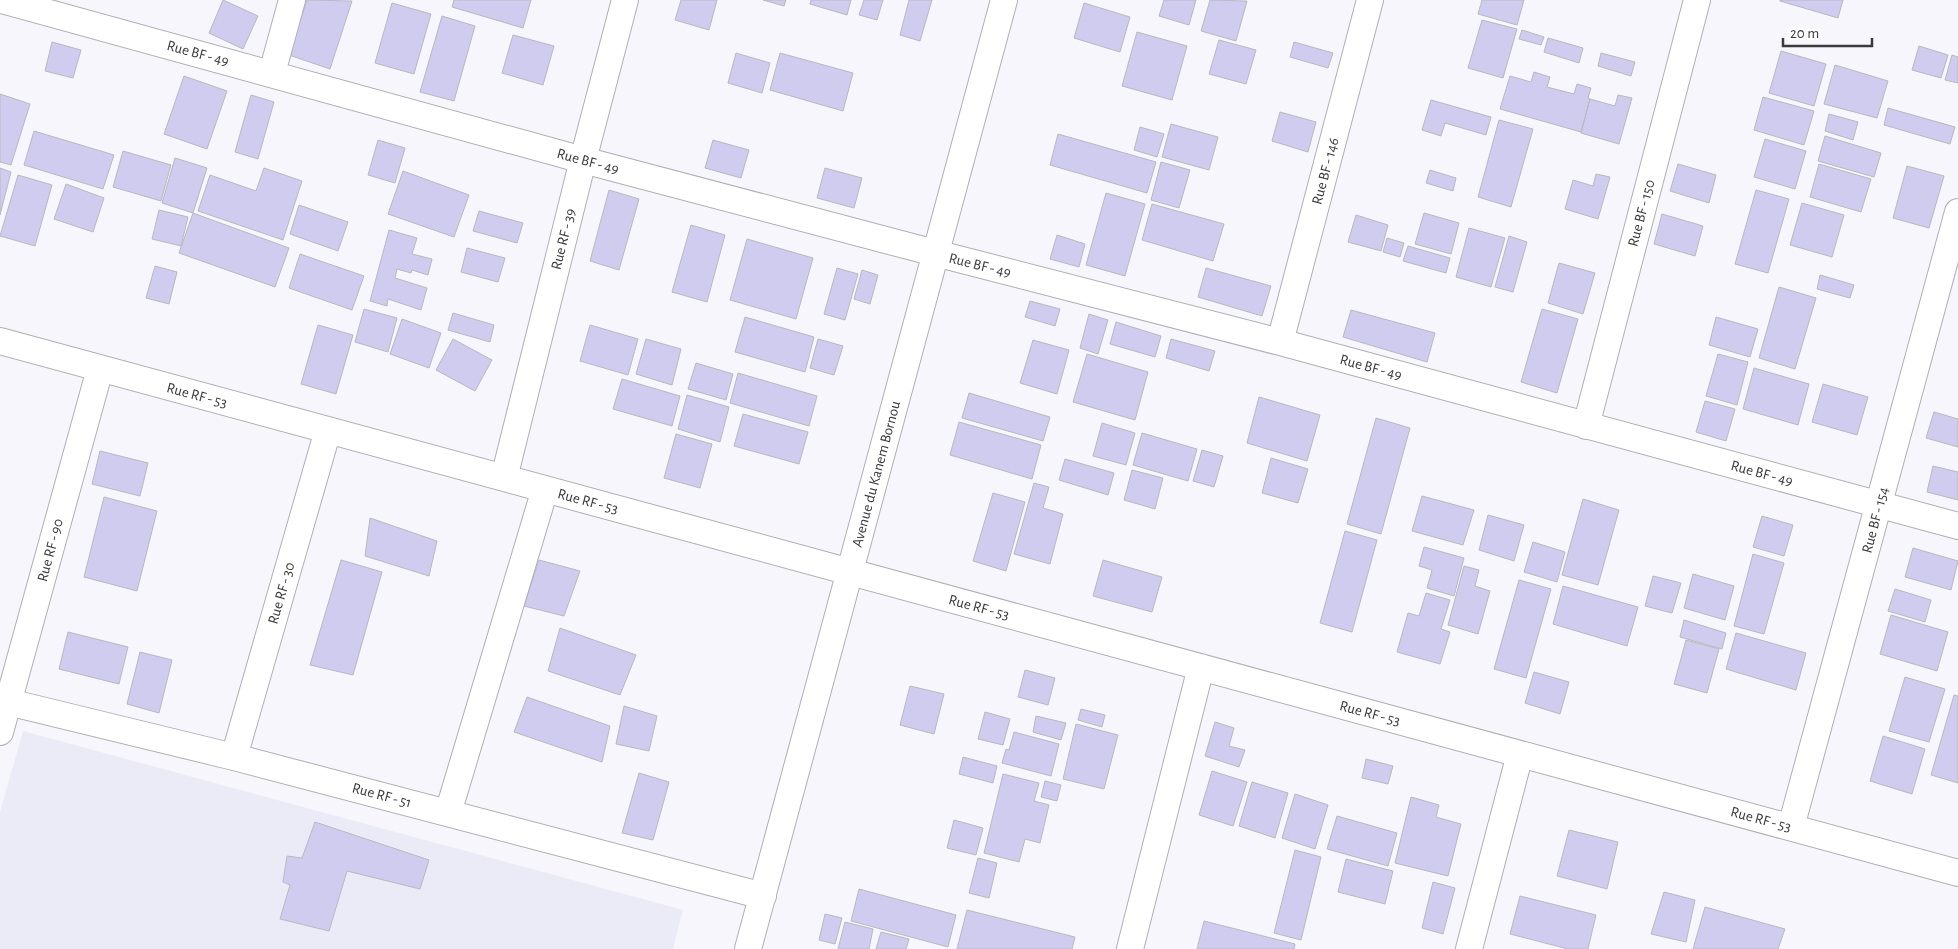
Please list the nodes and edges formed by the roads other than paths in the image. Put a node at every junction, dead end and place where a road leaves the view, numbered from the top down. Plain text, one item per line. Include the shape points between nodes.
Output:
1 (2, 0) edge
2 (292, 0) edge
3 (625, 0) edge
4 (1004, 0) edge
5 (1370, 0) edge
6 (1697, 0) edge
7 (272, 73) junction
8 (583, 160) junction
9 (1958, 212) edge
10 (935, 253) junction
11 (0, 341) edge
12 (1280, 342) junction
13 (100, 369) junction
14 (1586, 426) junction
15 (328, 430) junction
16 (504, 478) junction
17 (545, 489) junction
18 (1879, 505) junction
19 (1958, 526) edge
20 (850, 572) junction
21 (1201, 667) junction
22 (4, 701) edge
23 (0, 732) edge
24 (1520, 754) junction
25 (234, 756) junction
26 (448, 813) junction
27 (1791, 827) junction
28 (1958, 873) edge
29 (763, 896) junction
30 (748, 949) edge
31 (1130, 949) edge
32 (1469, 949) edge

1 - 7 street, Rue BF - 49
2 - 7 street
3 - 8 street, Rue RF - 39
4 - 10 street, Avenue du Kanem Bornou
5 - 12 street, Rue BF - 146
6 - 14 street, Rue BF - 150
7 - 8 street, Rue BF - 49
8 - 10 street, Rue BF - 49
8 - 16 street, Rue RF - 39
9 - 18 street, Rue BF - 154
10 - 12 street, Rue BF - 49
10 - 20 street, Avenue du Kanem Bornou
11 - 13 street, Rue RF - 53
12 - 14 street, Rue BF - 49
13 - 15 street, Rue RF - 53
13 - 22 street, Rue RF - 90
14 - 18 street, Rue BF - 49
15 - 16 street, Rue RF - 53
15 - 25 street, Rue RF - 30
16 - 17 street, Rue RF - 53
17 - 20 street, Rue RF - 53
17 - 26 street
18 - 19 street, Rue BF - 49
18 - 27 street, Rue BF - 154
20 - 21 street, Rue RF - 53
20 - 29 street, Avenue du Kanem Bornou
21 - 24 street, Rue RF - 53
21 - 31 street
22 - 23 street, Rue RF - 90
22 - 25 street, Rue RF - 51
24 - 27 street, Rue RF - 53
24 - 32 street
25 - 26 street, Rue RF - 51
26 - 29 street, Rue RF - 51
27 - 28 street, Rue RF - 53
29 - 30 street, Avenue du Kanem Bornou

